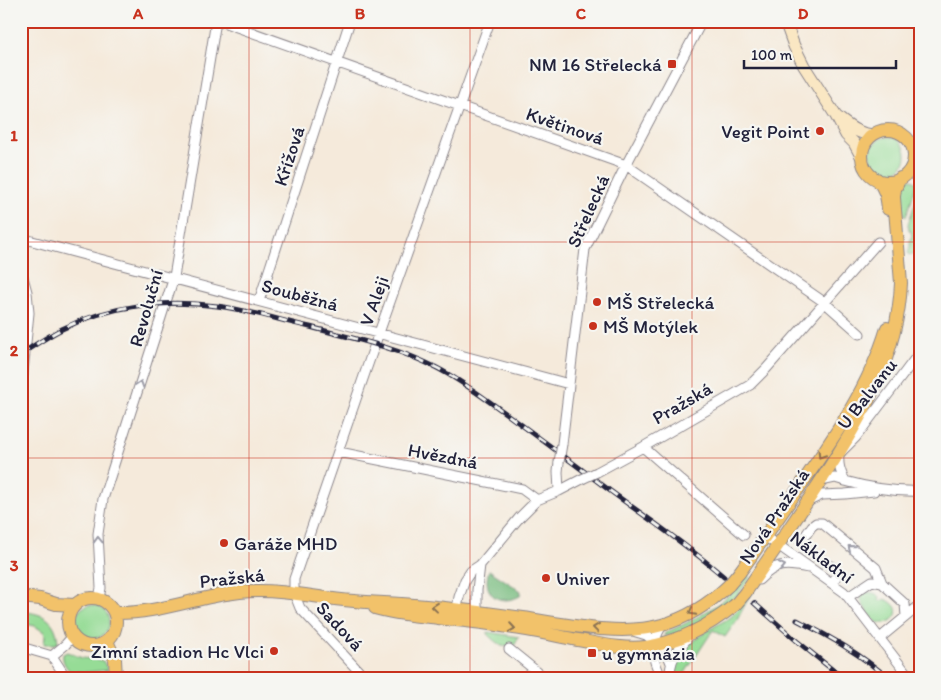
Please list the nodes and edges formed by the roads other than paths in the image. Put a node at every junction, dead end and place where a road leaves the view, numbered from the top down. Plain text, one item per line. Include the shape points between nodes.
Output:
1 (216, 21) edge
2 (220, 21) edge
3 (350, 21) edge
4 (490, 21) edge
5 (702, 21) edge
6 (785, 21) edge
7 (337, 63) junction
8 (460, 106) junction
9 (836, 116) junction
10 (872, 135) junction
11 (905, 136) junction
12 (920, 139) edge
13 (861, 156) junction
14 (916, 159) edge
15 (626, 165) junction
16 (900, 178) junction
17 (877, 179) junction
18 (21, 238) edge
19 (878, 242) dead end
20 (21, 270) edge
21 (174, 277) junction
22 (259, 301) junction
23 (824, 302) junction
24 (379, 334) junction
25 (860, 334) dead end
26 (920, 352) edge
27 (569, 384) junction
28 (21, 392) edge
29 (643, 447) junction
30 (339, 452) junction
31 (839, 454) junction
32 (809, 474) junction
33 (821, 481) junction
34 (845, 481) junction
35 (882, 490) junction
36 (560, 491) junction
37 (920, 491) edge
38 (840, 494) junction
39 (537, 500) junction
40 (808, 501) junction
41 (744, 536) dead end
42 (765, 536) junction
43 (778, 545) junction
44 (480, 565) junction
45 (815, 570) junction
46 (832, 582) junction
47 (754, 583) junction
48 (882, 583) junction
49 (294, 592) junction
50 (21, 597) edge
51 (848, 597) junction
52 (99, 598) junction
53 (353, 601) junction
54 (56, 604) junction
55 (75, 605) junction
56 (920, 605) edge
57 (457, 609) junction
58 (477, 612) junction
59 (906, 616) junction
60 (116, 617) junction
61 (68, 618) junction
62 (466, 621) junction
63 (662, 625) junction
64 (629, 630) junction
65 (694, 631) junction
66 (73, 636) junction
67 (880, 638) junction
68 (103, 643) junction
69 (656, 643) junction
70 (21, 647) edge
71 (625, 648) junction
72 (509, 649) dead end
73 (52, 656) junction
74 (671, 663) junction
75 (655, 665) junction
76 (63, 673) dead end
77 (116, 679) edge
78 (366, 679) edge
79 (546, 679) edge
80 (662, 679) edge
81 (669, 679) edge
82 (911, 679) edge

1 - 21 street, Revoluční
2 - 7 street, Květinová
3 - 7 street, Křížová
4 - 8 street, V Aleji
5 - 15 street, Střelecká
6 - 9 main road via 804,66
7 - 8 street, Květinová
7 - 22 street, Křížová
8 - 15 street, Květinová
8 - 24 street, V Aleji
9 - 10 main road via 856,131
9 - 13 main road
10 - 11 main road via 880,130 892,130
10 - 13 main road via 863,146
11 - 12 main road
11 - 14 main road
13 - 17 main road via 866,170
14 - 16 main road
15 - 23 street, Květinová
15 - 27 street, Střelecká via 585,250
16 - 17 main road via 891,182
16 - 31 main road, Nová Pražská via 894,197 901,283 896,326 880,376
17 -> 32 main road, Nová Pražská via 887,198 893,282 888,323 880,350 860,393
18 - 21 street, Souběžná
19 - 23 street, Pražská
20 - 28 street via 29,313
21 - 22 street, Souběžná
52 -> 21 street, Revoluční via 98,534 103,499
22 - 24 street, Souběžná
23 - 25 street, Květinová
23 - 29 street, Pražská via 750,386
24 - 27 street, Souběžná
24 - 30 street, V Aleji
26 - 31 street, U Balvanu via 856,437
27 - 36 street, Střelecká, bridge via 558,472
29 - 36 street, Pražská, bridge
29 - 41 street
30 - 39 street, Hvězdná via 522,489
30 - 49 street, V Aleji via 294,579
31 - 33 main road, Nová Pražská
31 - 34 street via 838,468
32 - 33 street
32 - 42 main road, Nová Pražská
33 - 34 street via 835,478
33 - 38 street
33 - 40 main road, Nová Pražská
34 - 35 street
35 - 37 street
35 - 38 street
36 - 39 street, Pražská
38 - 40 street via 822,494
39 - 44 street, Pražská
40 - 43 main road, Nová Pražská
42 - 43 street, Nákladní
42 -> 63 main road, Nová Pražská, bridge via 739,573 719,594 693,612
43 - 45 street, Nákladní
43 - 47 main road, Nová Pražská
44 - 57 street, Pražská via 471,570 465,580
44 - 58 street
45 - 46 street, Nákladní
47 -> 45 street via 771,569 784,564
48 -> 46 street via 876,568 822,524 816,523 801,542 805,549 836,571 837,576
46 - 51 street, Nákladní
47 - 65 main road, Nová Pražská, bridge via 735,605
48 - 51 street via 872,581
48 - 59 street via 905,604
49 - 53 main road, Pražská
49 - 60 main road, Pražská via 234,593
49 - 78 street, Sadová via 300,608
50 - 54 main road
51 - 67 street, Nákladní
52 - 55 main road via 84,599
52 - 60 main road via 110,605
57 -> 53 main road, Pražská
53 - 62 main road, Pražská via 400,613
54 - 55 main road
54 - 61 main road
55 - 61 main road
56 - 59 street
57 - 58 main road, Pražská
57 - 62 street via 459,616
58 - 62 street
64 -> 58 main road, Nová Pražská
59 - 67 street
60 - 68 main road via 113,635
61 - 66 main road
62 -> 71 main road, Nová Pražská
63 - 64 main road, Nová Pražská
63 - 69 street
64 - 69 street via 646,635
65 - 69 main road, Nová Pražská
65 - 74 street
66 - 68 main road via 86,645
66 - 73 street
67 - 82 street, Nákladní
68 - 77 main road via 115,659
69 - 71 main road, Nová Pražská
69 - 74 street via 668,652
69 - 75 street
70 - 73 street
71 - 75 street via 639,652
72 - 79 street
73 - 76 street
74 - 81 street
75 - 80 street

